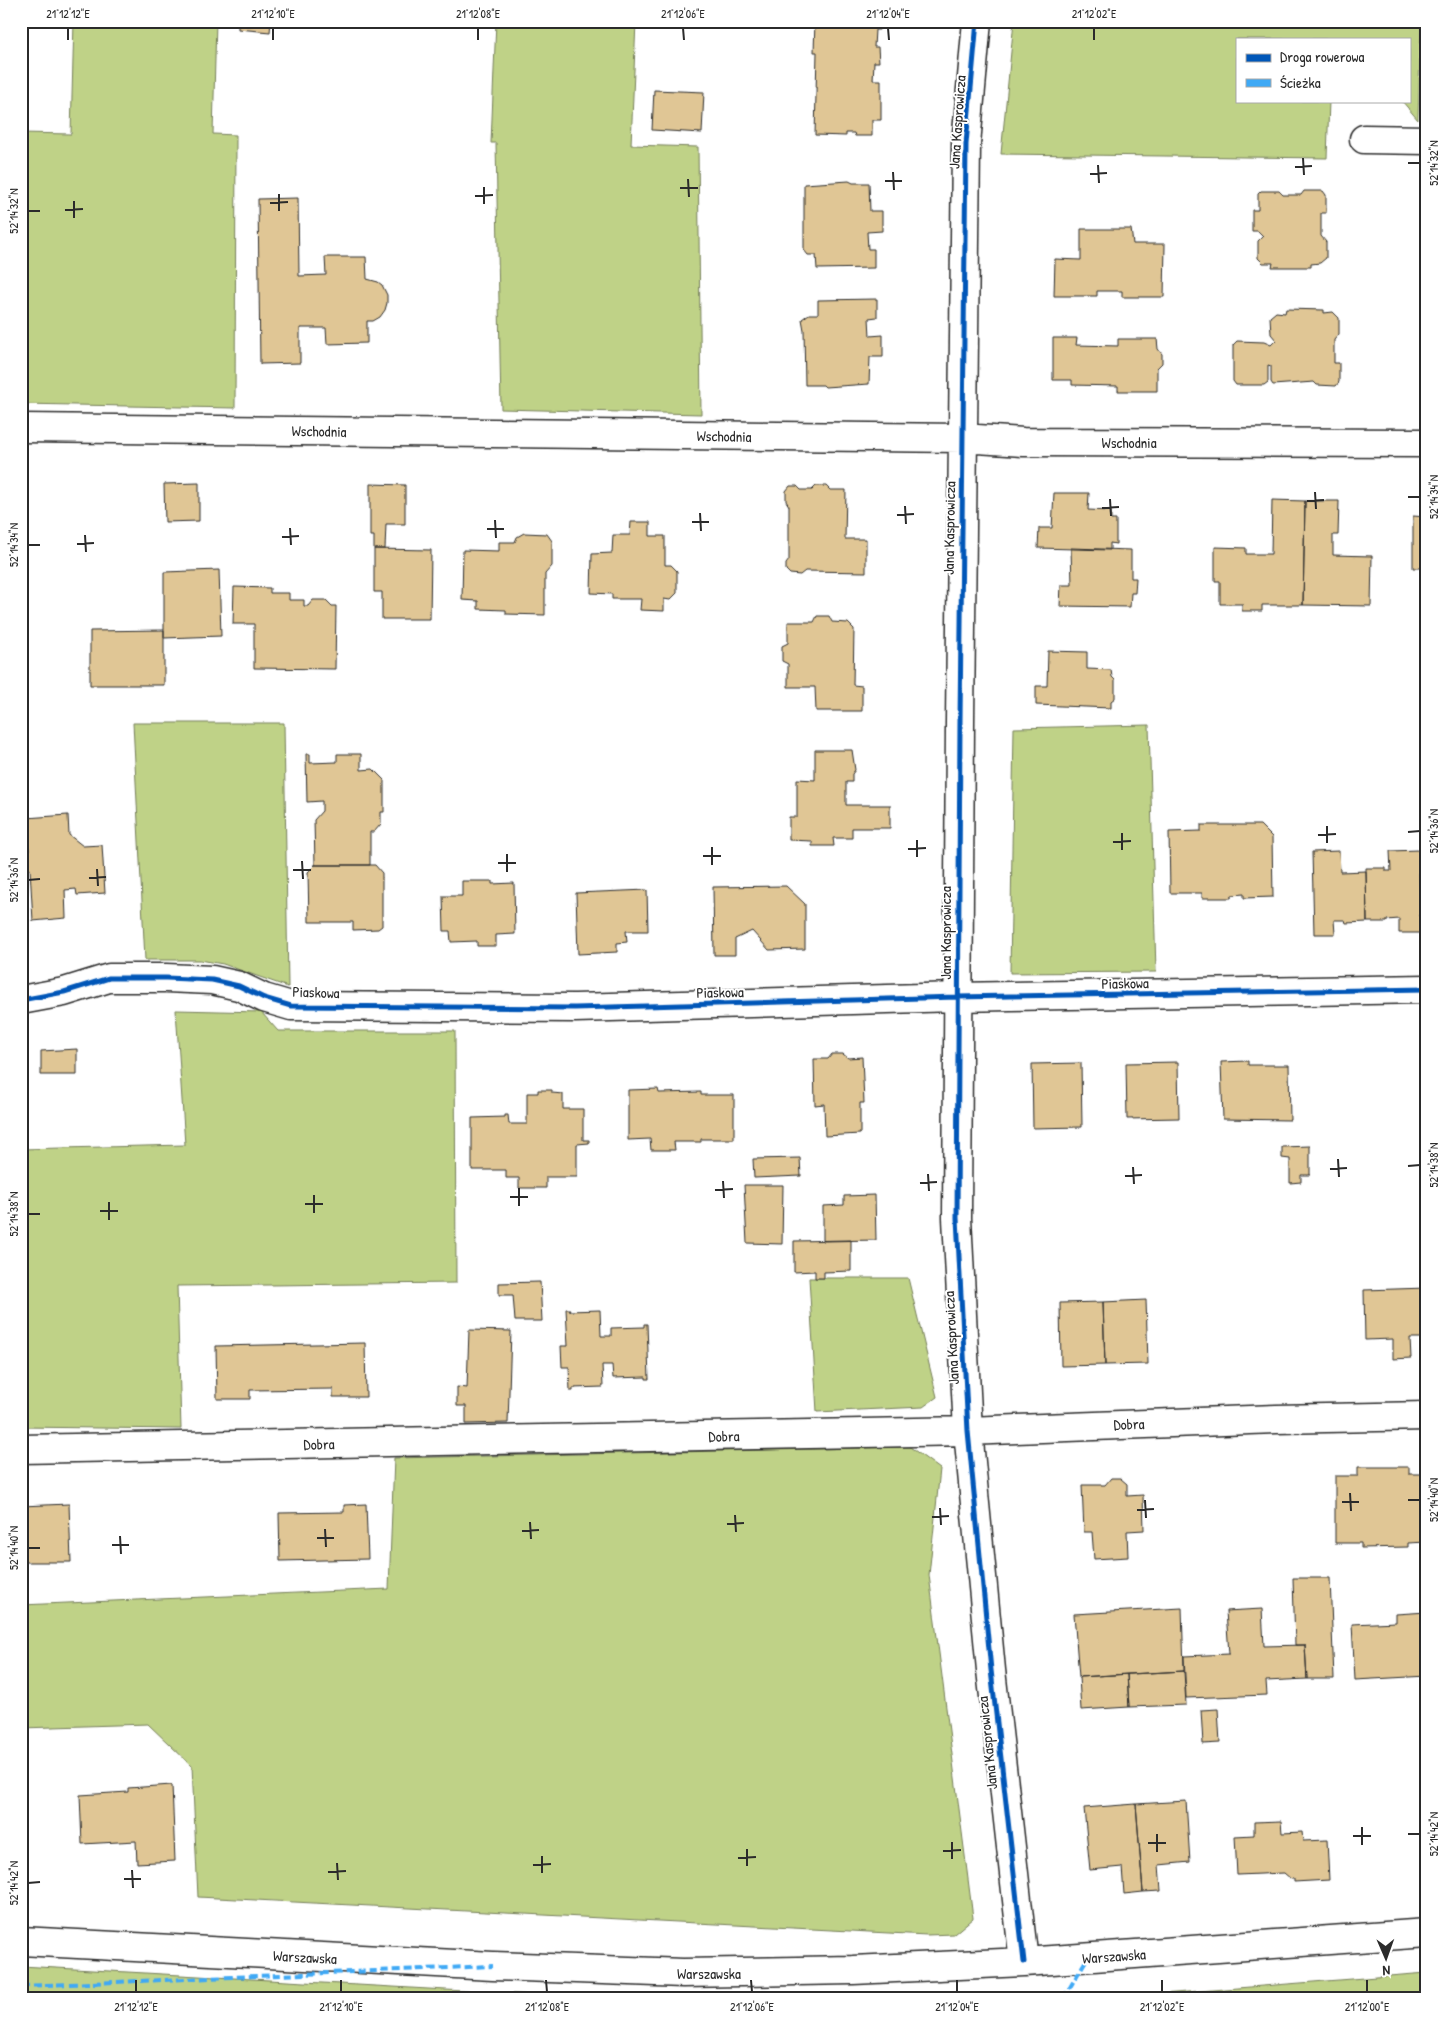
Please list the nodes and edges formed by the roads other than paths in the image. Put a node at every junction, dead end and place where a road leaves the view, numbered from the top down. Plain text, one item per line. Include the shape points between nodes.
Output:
1 (977, 21) edge
2 (1364, 138) dead end
3 (1427, 140) edge
4 (21, 428) edge
5 (962, 438) junction
6 (1427, 443) edge
7 (1427, 990) edge
8 (957, 998) junction
9 (21, 1000) edge
10 (1427, 1416) edge
11 (968, 1431) junction
12 (21, 1449) edge
13 (1427, 1933) edge
14 (21, 1941) edge
15 (1024, 1962) junction

1 - 5 street, Jana Kasprowicza via 966,144
2 - 3 street
4 - 5 street, Wschodnia
5 - 6 street, Wschodnia via 1023,442
5 - 8 street, Jana Kasprowicza
7 - 8 street, Piaskowa
8 - 9 street, Piaskowa via 575,1008 291,1006 239,986 212,980 109,978 64,992
8 - 11 street, Jana Kasprowicza via 957,1218
10 - 11 street, Dobra
11 - 12 street, Dobra
11 - 15 street, Jana Kasprowicza
13 - 15 street, Warszawska
14 - 15 street, Warszawska via 483,1966 683,1973

